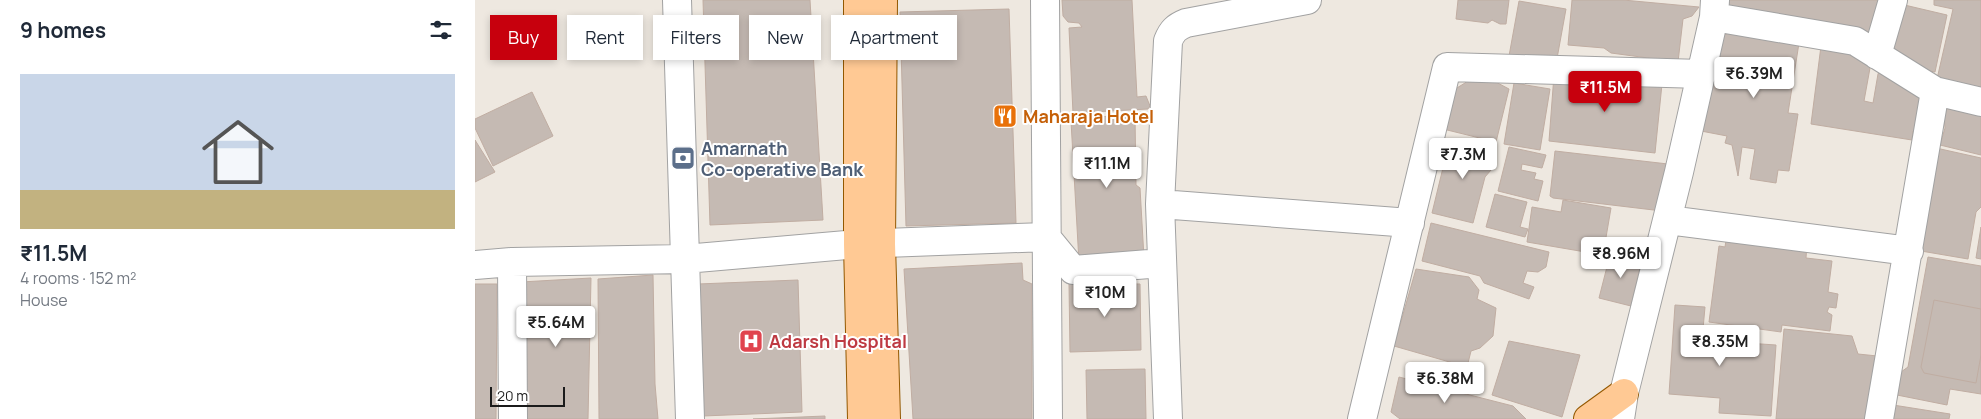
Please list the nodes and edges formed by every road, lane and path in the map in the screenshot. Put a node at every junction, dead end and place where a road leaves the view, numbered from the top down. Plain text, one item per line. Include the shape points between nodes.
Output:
1 (677, 0) edge
2 (858, 0) edge
3 (883, 0) edge
4 (1045, 0) edge
5 (1307, 0) edge
6 (1893, 0) edge
7 (1715, 9) edge
8 (1877, 55) junction
9 (1702, 74) junction
10 (1935, 91) junction
11 (1981, 102) edge
12 (1160, 204) junction
13 (1668, 220) junction
14 (1410, 223) junction
15 (1046, 237) junction
16 (870, 244) junction
17 (1909, 251) junction
18 (685, 259) junction
19 (512, 262) junction
20 (1162, 263) junction
21 (475, 265) edge
22 (1624, 392) junction
23 (513, 419) edge
24 (691, 419) edge
25 (862, 419) edge
26 (886, 419) edge
27 (1048, 419) edge
28 (1168, 419) edge
29 (1362, 419) edge
30 (1588, 419) edge
31 (1620, 419) edge
32 (1879, 419) edge

1 - 18 street
2 - 16 main road
3 - 16 main road
4 - 15 street
5 - 12 street via 1186,23 1171,33
6 - 8 street
7 - 8 street via 1855,41
7 - 9 street
8 - 10 street
9 - 13 street
9 - 14 street via 1447,67
10 - 11 street
10 - 17 street
12 - 14 street
12 - 20 street
13 - 17 street
13 - 22 street
14 - 29 street
15 - 16 street
15 - 20 street via 1073,270
15 - 27 street
16 - 18 street
16 - 25 main road
16 - 26 main road
17 - 32 street
18 - 19 street
18 - 24 street
19 - 21 street
19 - 23 street
20 - 28 street
22 - 30 main road
22 - 31 street

